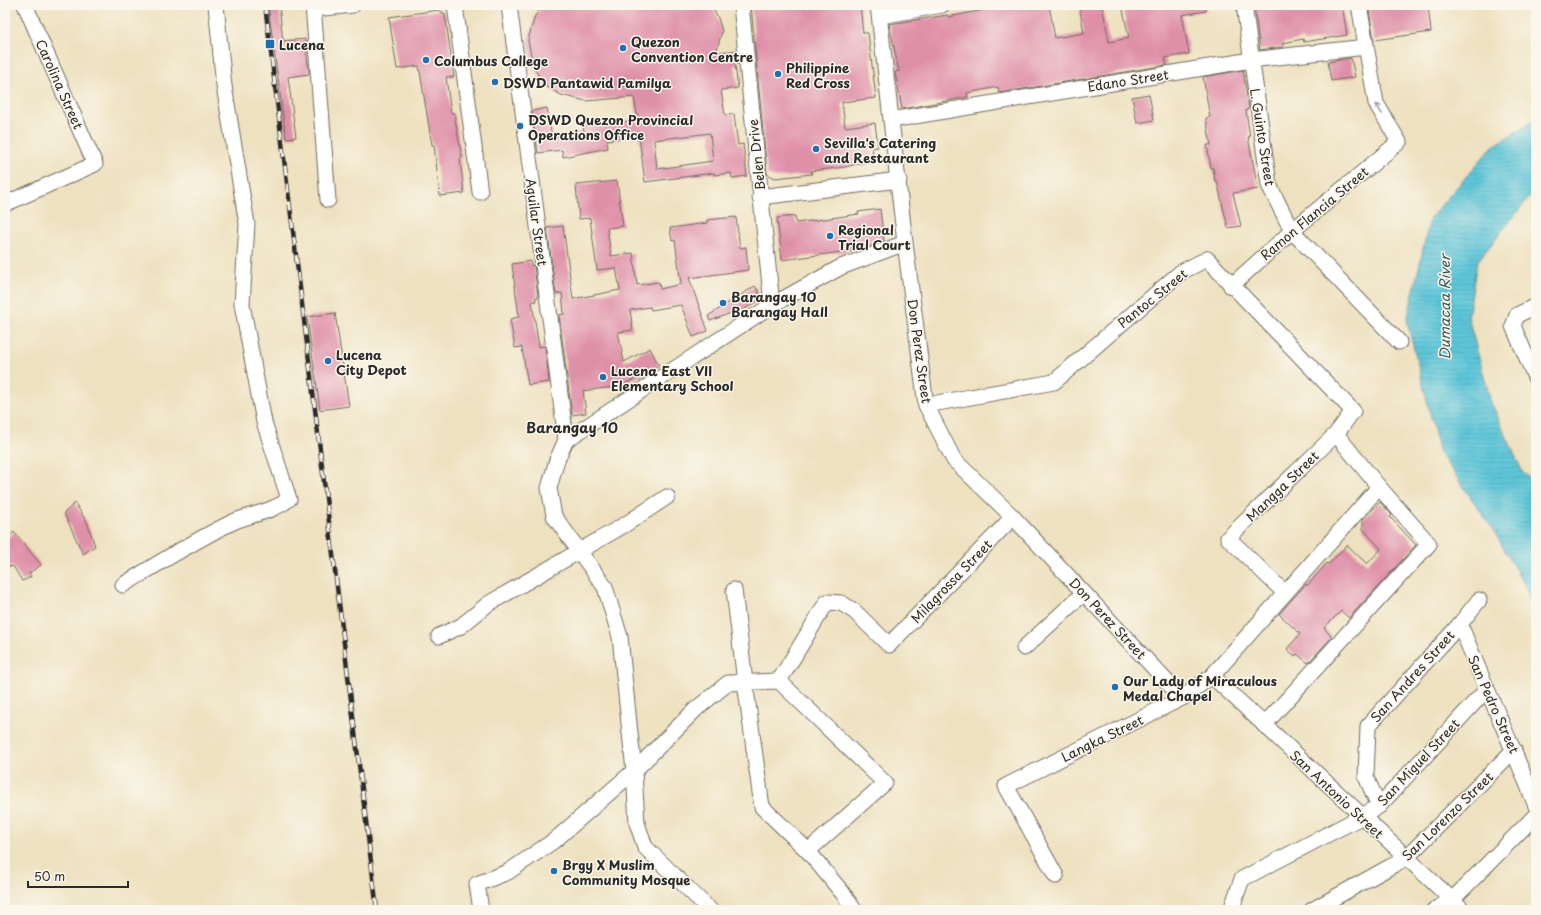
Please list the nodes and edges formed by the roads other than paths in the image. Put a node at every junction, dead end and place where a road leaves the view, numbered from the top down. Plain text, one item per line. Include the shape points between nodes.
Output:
1 (25, 5) edge
2 (216, 5) edge
3 (353, 5) edge
4 (455, 5) edge
5 (508, 5) edge
6 (740, 5) edge
7 (942, 5) edge
8 (1244, 5) edge
9 (1359, 5) edge
10 (313, 7) edge
11 (879, 10) edge
12 (1366, 47) junction
13 (1251, 60) junction
14 (891, 120) junction
15 (898, 180) junction
16 (480, 192) dead end
17 (760, 197) junction
18 (328, 200) dead end
19 (5, 204) edge
20 (1292, 231) junction
21 (905, 243) junction
22 (1231, 286) junction
23 (772, 305) junction
24 (1536, 306) edge
25 (1399, 342) dead end
26 (1536, 379) edge
27 (926, 405) junction
28 (1336, 434) junction
29 (566, 440) junction
30 (1379, 487) junction
31 (667, 497) dead end
32 (1014, 517) junction
33 (578, 551) junction
34 (123, 585) dead end
35 (734, 590) dead end
36 (1084, 593) junction
37 (1286, 593) junction
38 (1479, 600) dead end
39 (1460, 624) junction
40 (439, 636) dead end
41 (1024, 648) dead end
42 (1212, 676) junction
43 (779, 681) junction
44 (744, 682) junction
45 (1486, 690) junction
46 (1182, 698) junction
47 (1264, 726) junction
48 (1514, 750) junction
49 (634, 771) junction
50 (1378, 806) junction
51 (1536, 806) edge
52 (1536, 815) edge
53 (1362, 817) junction
54 (808, 851) junction
55 (1406, 858) junction
56 (1056, 876) dead end
57 (1457, 905) edge
58 (1233, 908) edge
59 (481, 910) edge
60 (710, 910) edge
61 (854, 910) edge
62 (1312, 910) edge
63 (1434, 910) edge

1 - 19 street, Carolina Street via 95,164
2 - 34 street via 224,86 247,224 242,304 264,422 289,499 281,506 234,522 204,536
3 - 10 street
4 - 16 street
5 - 29 street, Aguilar Street
6 - 17 street, Belen Drive
7 - 11 street
8 - 13 street, L. Guinto Street
9 - 12 street
10 - 18 street
11 - 14 street, Don Perez Street
12 - 13 street, Edano Street
20 -> 12 street, Ramon Flancia Street via 1399,142 1376,103
13 - 14 street, Edano Street
13 - 20 street, L. Guinto Street via 1269,185
14 - 15 street, Don Perez Street
15 - 17 street
15 - 21 street, Don Perez Street
17 - 23 street, Belen Drive
20 - 22 street, Ramon Flancia Street
20 - 25 street, L. Guinto Street
21 - 23 street via 840,267
21 - 27 street, Don Perez Street
22 - 27 street, Pantoc Street via 1207,260 1181,272 1054,382
22 - 28 street, Pantoc Street via 1354,411
23 - 29 street
24 - 26 street via 1517,315 1513,326
27 - 32 street, Don Perez Street via 954,460
28 - 30 street
28 - 37 street, Mangga Street via 1228,538
29 - 33 street via 556,460 549,488 554,516
30 - 37 street, Langka Street
30 - 47 street via 1429,544
31 - 33 street
32 - 36 street, Don Perez Street
32 - 43 street, Milagrossa Street via 889,645 854,610 841,603 827,602
33 - 40 street via 488,604 461,626
33 - 49 street via 605,587 620,637
35 - 44 street
36 - 41 street
36 - 46 street, Don Perez Street
37 - 42 street, Langka Street
38 - 39 street, San Andres Street
39 - 45 street, San Pedro Street
39 - 50 street, San Andres Street via 1368,726 1366,777
42 - 46 street, Langka Street
42 - 47 street, San Antonio Street
43 - 44 street
43 - 54 street via 885,783
44 - 49 street via 728,683 696,709
44 - 54 street via 762,807
45 - 48 street, San Pedro Street
45 - 50 street, San Miguel Street
46 - 56 street, Langka Street via 1006,786
47 - 53 street, San Antonio Street
48 - 51 street, San Pedro Street
48 - 55 street, San Lorenzo Street
49 - 59 street via 555,840 508,872 477,884
49 - 60 street via 637,822 645,847
50 - 53 street, San Miguel Street
52 - 57 street
53 - 55 street, San Antonio Street
53 - 58 street, San Miguel Street via 1242,879
54 - 61 street
55 - 57 street, San Antonio Street
55 - 62 street, San Lorenzo Street
57 - 63 street

